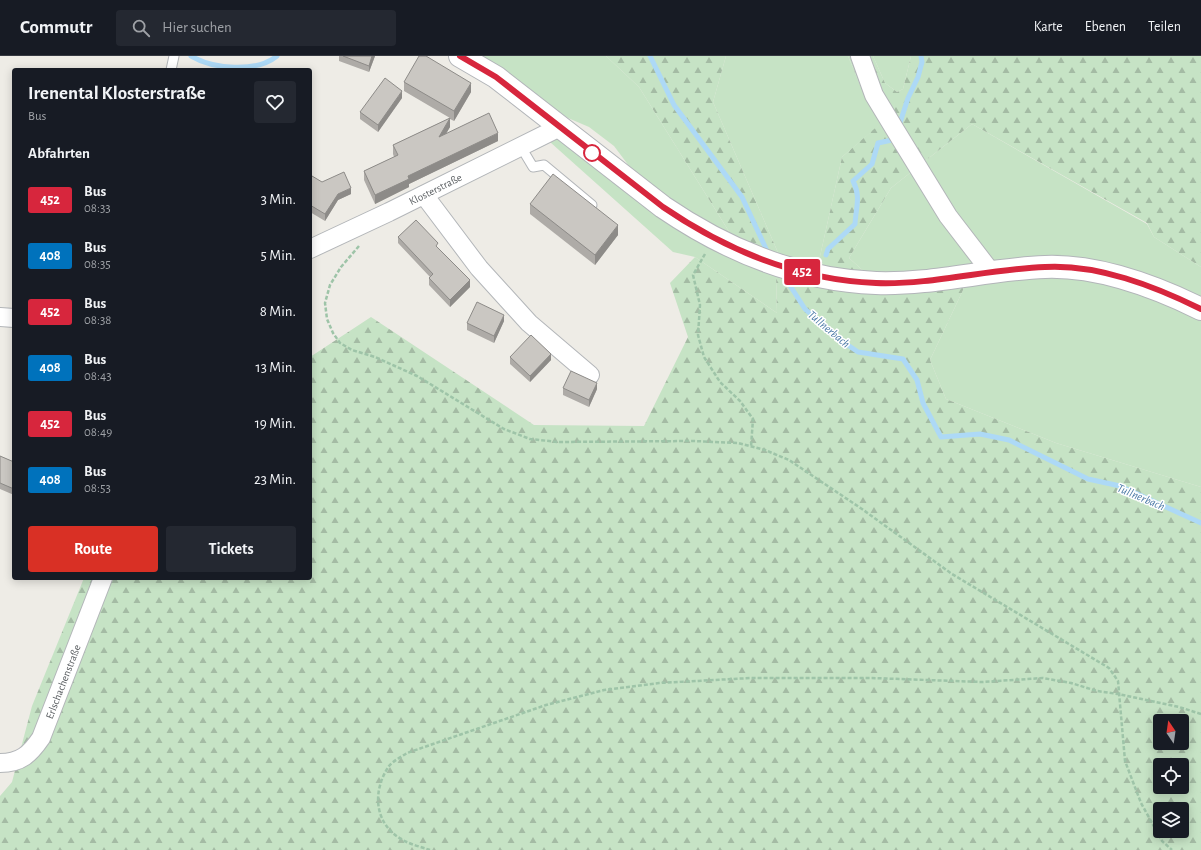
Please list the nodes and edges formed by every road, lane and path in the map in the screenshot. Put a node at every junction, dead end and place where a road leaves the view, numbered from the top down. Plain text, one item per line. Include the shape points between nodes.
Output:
1 (174, 56) edge
2 (460, 56) edge
3 (860, 56) edge
4 (171, 68) edge
5 (560, 127) junction
6 (521, 147) junction
7 (424, 195) junction
8 (602, 213) edge
9 (706, 243) junction
10 (360, 245) dead end
11 (312, 248) edge
12 (991, 272) junction
13 (1201, 309) edge
14 (0, 318) edge
15 (12, 318) edge
16 (590, 375) dead end
17 (751, 447) junction
18 (102, 580) edge
19 (1118, 694) junction
20 (1201, 714) edge
21 (0, 763) edge
22 (430, 850) edge
23 (1172, 850) edge

1 - 4 lane
2 - 5 street via 496,77
3 - 12 street via 874,95 894,128 948,216
5 - 6 street, Klosterstraße
5 - 9 street
6 - 7 street, Klosterstraße
6 - 8 lane via 533,167 544,165
7 - 11 street, Klosterstraße
7 - 16 street via 479,268 529,323
9 - 12 street via 738,249 803,272 844,280 885,283 930,282
9 - 17 path via 693,275 700,305 698,335 704,357 720,382 740,401 753,419
10 - 17 path via 330,284 325,303 332,333 340,343 352,350 375,357 417,376 504,429 530,439 558,442 693,441 738,443
12 - 13 street via 1046,267 1094,271 1133,281
14 - 15 street
17 - 19 path via 789,460 952,574 1109,668 1118,681
18 - 21 street, Erlschachenstraße via 41,738 29,755
19 - 20 path
19 - 22 path via 1043,678 982,682 872,678 751,678 659,683 604,690 546,705 414,750 390,765 381,780 377,798 379,815 387,828 401,839
19 - 23 path via 1125,761 1141,803 1162,841

